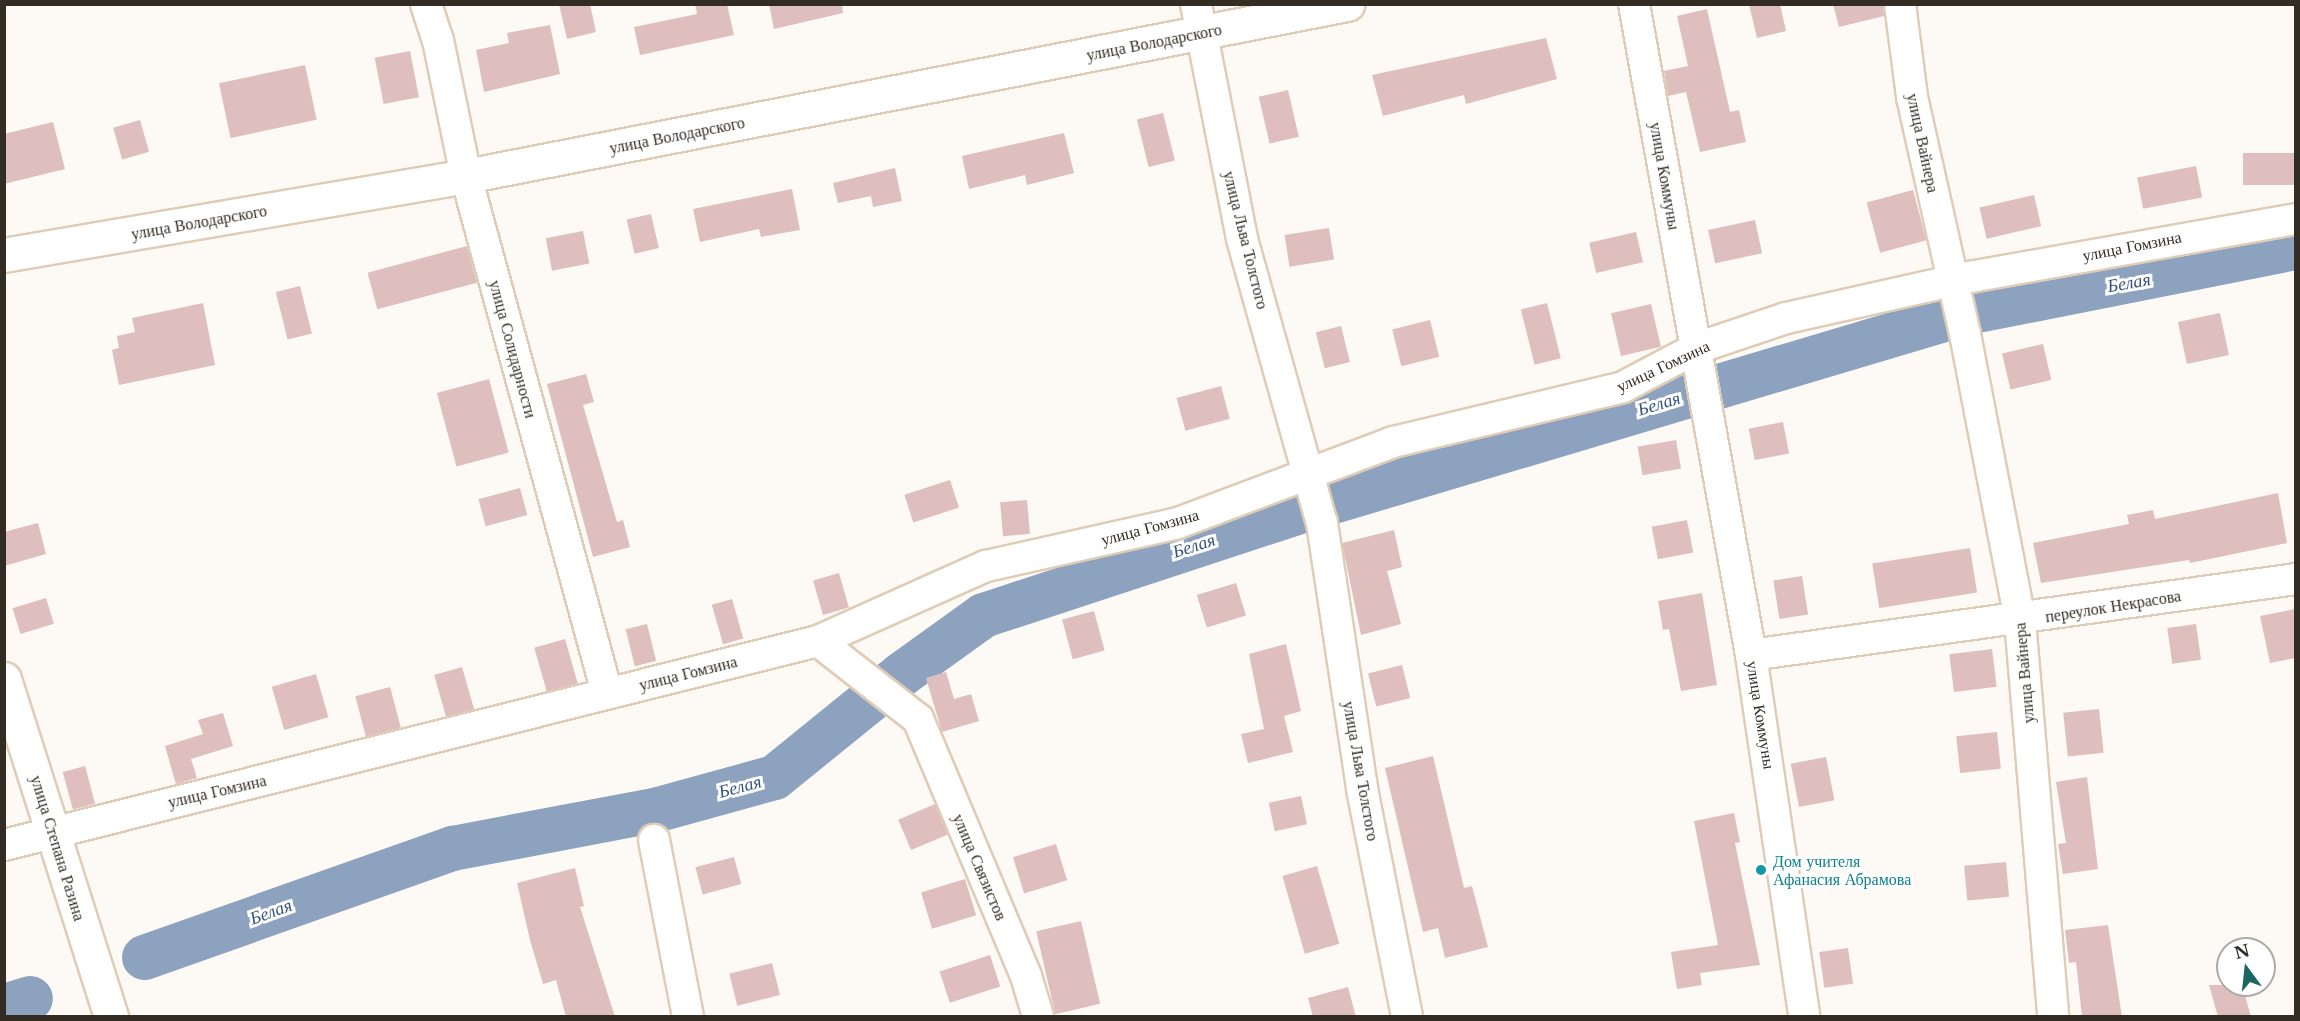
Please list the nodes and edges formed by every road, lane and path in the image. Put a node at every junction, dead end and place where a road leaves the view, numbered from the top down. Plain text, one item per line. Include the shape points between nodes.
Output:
1 (426, 4) edge
2 (1347, 4) edge
3 (1634, 4) edge
4 (1900, 4) edge
5 (1199, 19) edge
6 (466, 177) junction
7 (2295, 219) edge
8 (4, 255) edge
9 (1953, 281) junction
10 (1697, 348) junction
11 (1309, 472) junction
12 (2295, 579) edge
13 (2020, 620) junction
14 (818, 641) junction
15 (1751, 655) junction
16 (4, 679) edge
17 (607, 693) junction
18 (53, 829) junction
19 (654, 840) dead end
20 (4, 845) edge
21 (111, 1017) edge
22 (688, 1017) edge
23 (1038, 1017) edge
24 (1407, 1017) edge
25 (1804, 1017) edge
26 (2053, 1017) edge

1 - 6 street, улица Солидарности via 438,40
2 - 5 main road, улица Володарского
3 - 10 street, улица Коммуны
4 - 9 street, улица Вайнера via 1912,97
5 - 6 main road, улица Володарского
5 - 11 street, улица Льва Толстого via 1242,239
6 - 8 main road, улица Володарского
6 - 17 street, улица Солидарности
7 - 9 street, улица Гомзина
9 - 10 street, улица Гомзина via 1786,318
9 - 13 street, улица Вайнера
10 - 11 street, улица Гомзина via 1623,387 1393,442
10 - 15 street, улица Коммуны
11 - 14 street, улица Гомзина via 1178,523 986,566
11 - 24 street, улица Льва Толстого via 1322,523 1362,789
12 - 13 street, переулок Некрасова
13 - 15 street, переулок Некрасова
13 - 26 street, улица Вайнера
14 - 17 street, улица Гомзина
14 - 23 street, улица Связистов via 918,719 1026,976
15 - 25 street, улица Коммуны
16 - 18 main road, улица Степана Разина
17 - 18 street, улица Гомзина
18 - 20 street, улица Гомзина
18 - 21 main road, улица Степана Разина
19 - 22 street

